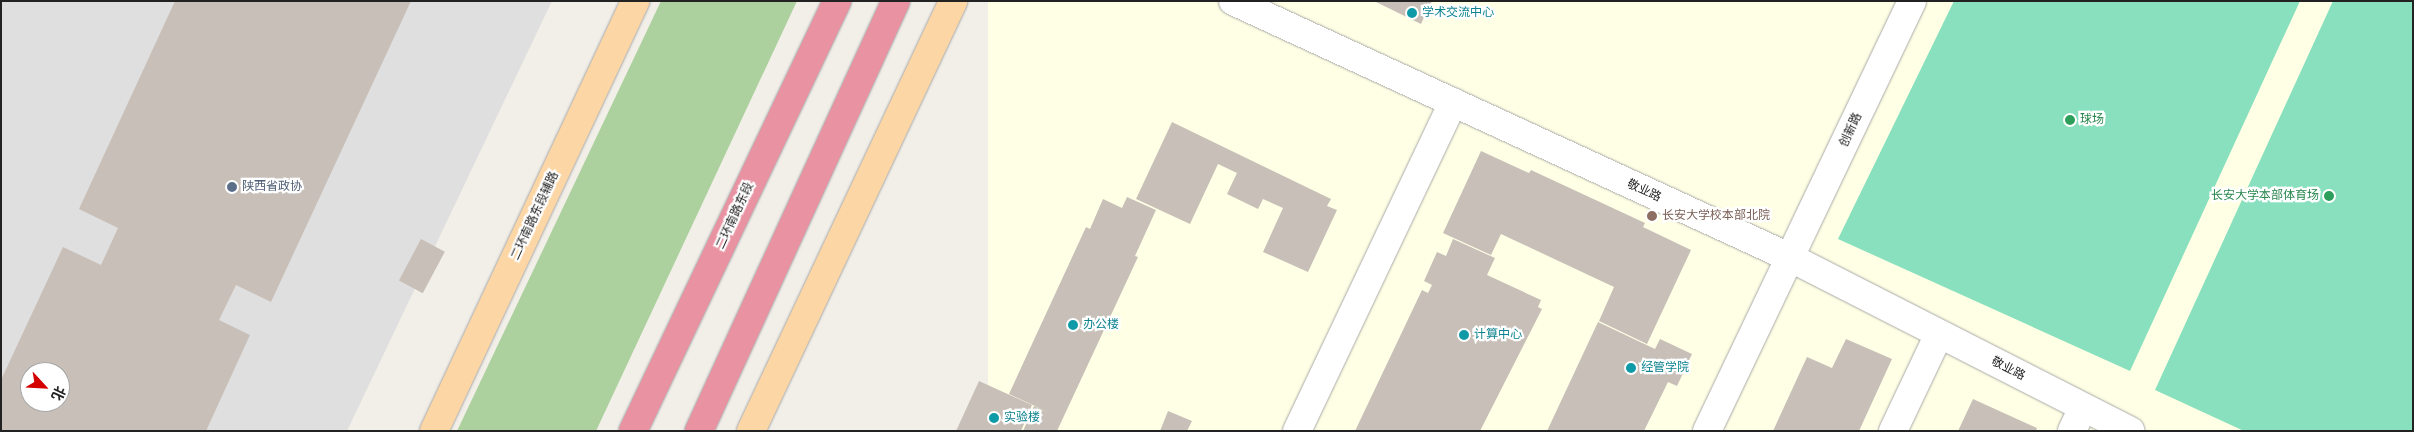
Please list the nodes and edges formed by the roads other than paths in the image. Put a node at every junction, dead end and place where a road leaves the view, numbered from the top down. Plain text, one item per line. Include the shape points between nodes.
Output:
1 (635, 1) edge
2 (837, 1) edge
3 (896, 1) edge
4 (953, 1) edge
5 (1233, 1) edge
6 (1912, 1) edge
7 (1453, 102) junction
8 (1790, 258) junction
9 (1939, 334) junction
10 (2078, 419) edge
11 (434, 431) edge
12 (633, 431) edge
13 (699, 431) edge
14 (751, 431) edge
15 (1297, 431) edge
16 (1707, 431) edge
17 (1893, 431) edge
18 (2131, 431) edge

1 - 11 main road, 二环南路东段辅路
2 - 12 highway, 二环南路东段
3 - 13 highway
4 - 14 main road
5 - 7 street, 敬业路
6 - 8 street, 创新路
7 - 8 street, 敬业路
7 - 15 street
8 - 9 street, 敬业路
8 - 16 street, 创新路
9 - 10 street, 敬业路
9 - 17 street
10 - 18 street, 敬业路

